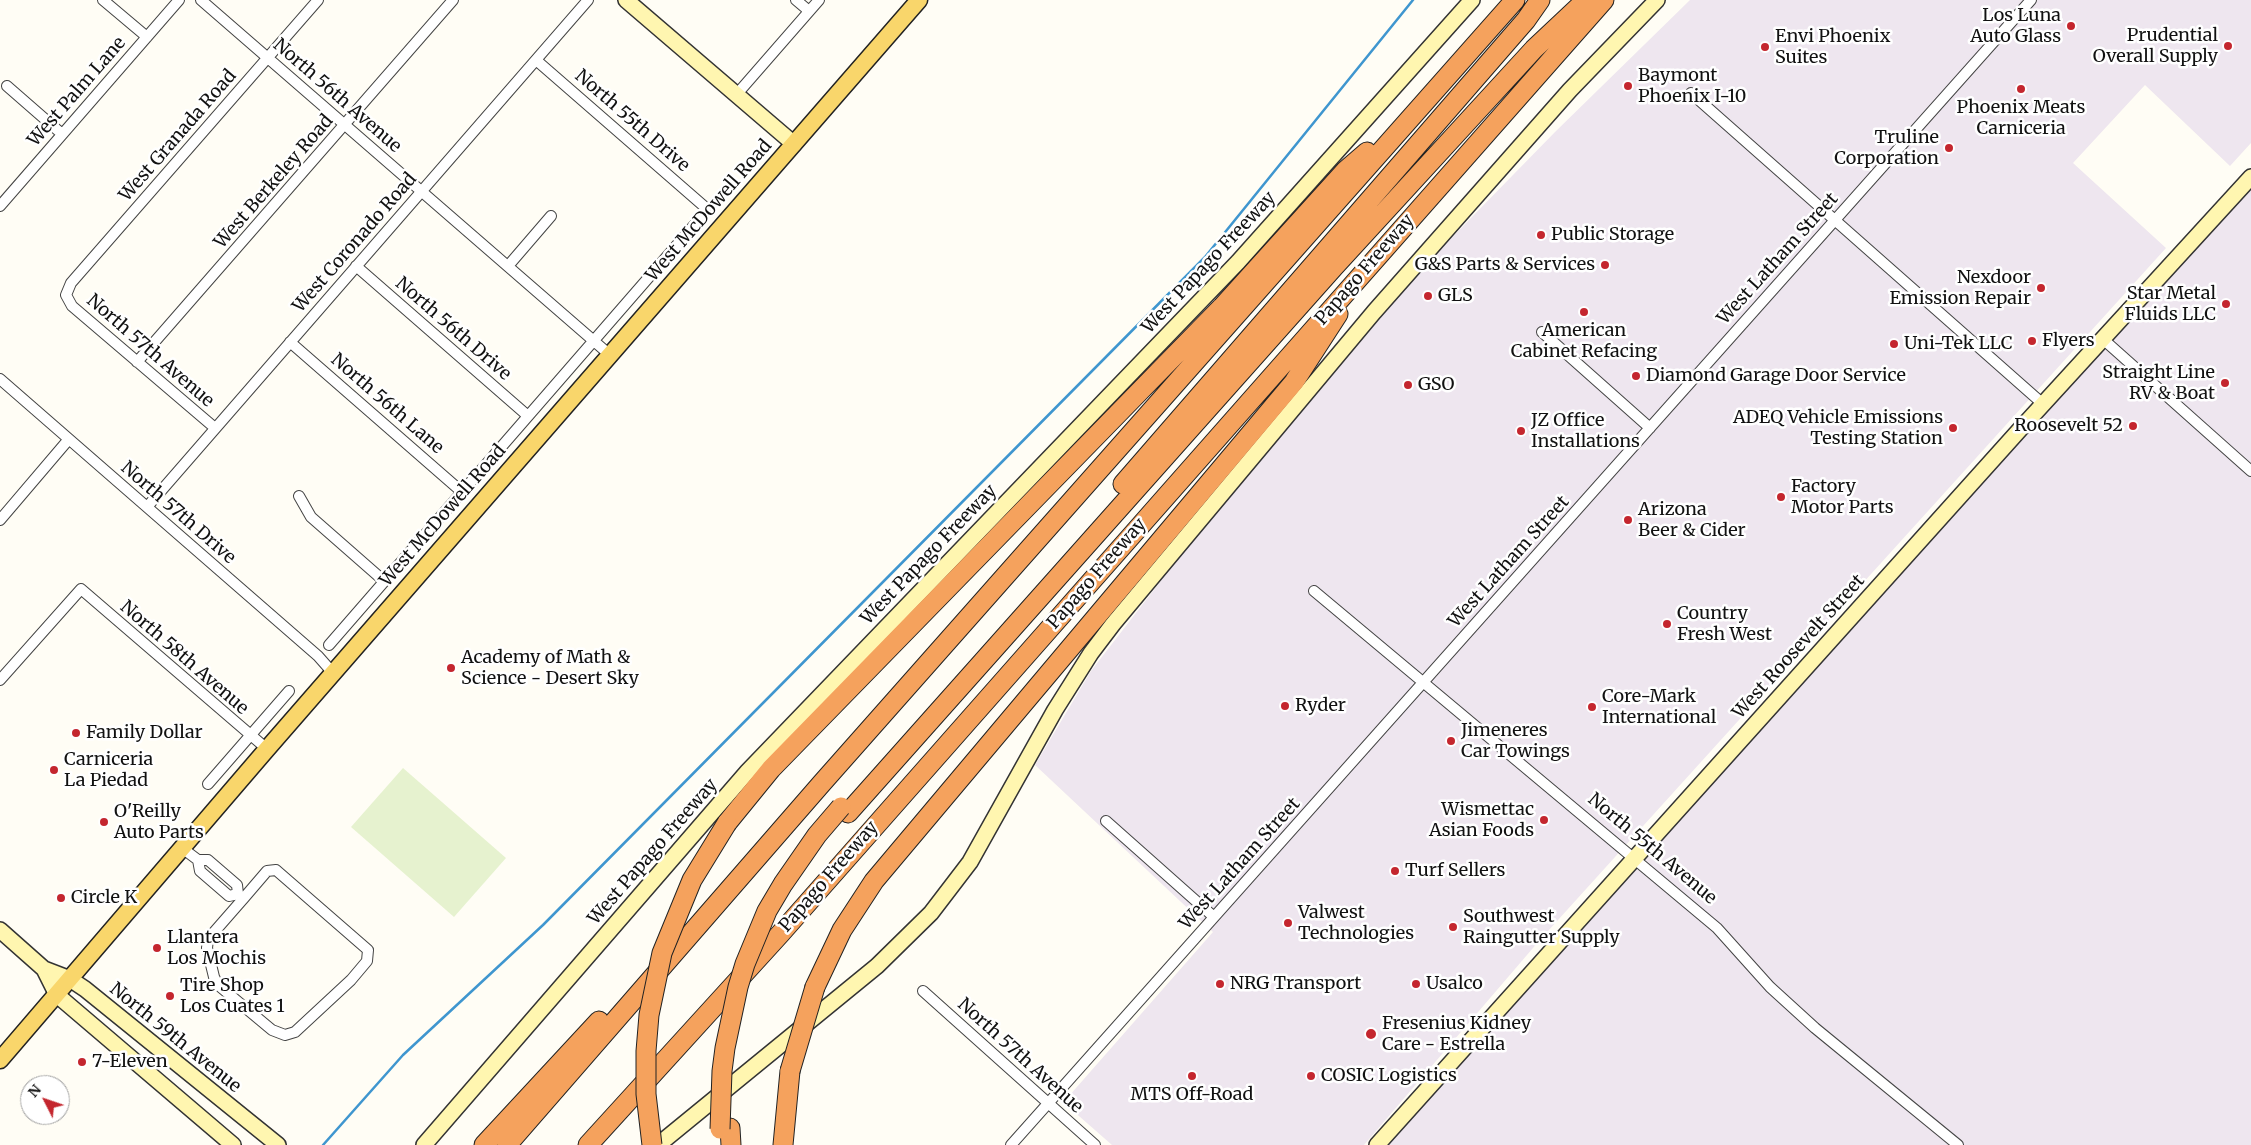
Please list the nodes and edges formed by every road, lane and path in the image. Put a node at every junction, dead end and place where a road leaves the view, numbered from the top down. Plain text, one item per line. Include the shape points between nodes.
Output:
1 (103, 0) edge
2 (179, 0) edge
3 (201, 0) edge
4 (318, 0) edge
5 (453, 0) edge
6 (588, 0) edge
7 (626, 0) edge
8 (796, 0) edge
9 (819, 0) edge
10 (919, 0) edge
11 (1472, 0) edge
12 (1516, 0) edge
13 (1540, 0) edge
14 (1586, 0) edge
15 (1604, 0) edge
16 (1658, 0) edge
17 (2031, 0) edge
18 (809, 11) junction
19 (147, 37) junction
20 (268, 58) junction
21 (536, 60) junction
22 (7, 86) dead end
23 (1691, 93) dead end
24 (737, 94) junction
25 (1414, 113) junction
26 (345, 126) junction
27 (62, 134) junction
28 (794, 144) junction
29 (2251, 177) edge
30 (422, 191) junction
31 (0, 206) edge
32 (706, 208) joint
33 (551, 216) dead end
34 (1835, 220) junction
35 (1374, 259) junction
36 (356, 266) junction
37 (508, 266) junction
38 (66, 296) joint
39 (1542, 332) dead end
40 (2104, 340) junction
41 (593, 341) junction
42 (290, 342) junction
43 (610, 355) junction
44 (137, 362) junction
45 (0, 379) edge
46 (2043, 404) junction
47 (528, 416) junction
48 (215, 428) junction
49 (1650, 428) junction
50 (69, 439) junction
51 (2251, 471) edge
52 (462, 492) junction
53 (300, 496) dead end
54 (147, 506) junction
55 (0, 520) edge
56 (384, 581) junction
57 (1314, 591) dead end
58 (329, 645) dead end
59 (334, 673) junction
60 (0, 680) edge
61 (1422, 683) junction
62 (289, 691) dead end
63 (250, 736) junction
64 (267, 749) junction
65 (822, 783) junction
66 (208, 784) dead end
67 (844, 810) junction
68 (1106, 821) dead end
69 (182, 848) junction
70 (1634, 858) junction
71 (241, 896) junction
72 (1214, 917) junction
73 (0, 930) edge
74 (44, 969) junction
75 (70, 978) junction
76 (923, 991) dead end
77 (56, 995) junction
78 (0, 1060) edge
79 (1048, 1103) junction
80 (726, 1137) edge
81 (233, 1145) edge
82 (278, 1145) edge
83 (424, 1145) edge
84 (484, 1145) edge
85 (507, 1145) edge
86 (590, 1145) edge
87 (652, 1145) edge
88 (658, 1145) edge
89 (782, 1145) edge
90 (1011, 1145) edge
91 (1096, 1145) edge
92 (1377, 1145) edge
93 (1958, 1145) edge

1 - 19 street
2 - 19 street, West Palm Lane
3 - 20 street, North 56th Avenue
4 - 20 street, West Granada Road
5 - 26 street, West Berkeley Road
6 - 21 street, West Coronado Road
7 - 24 main road
8 - 18 street
9 - 18 street
10 - 28 main road, West McDowell Road
11 - 83 main road, West Papago Freeway via 1238,262 748,771
12 - 25 highway
13 - 67 highway
14 - 67 highway via 1534,49
15 - 35 highway, Papago Freeway
16 - 88 main road via 1570,90 1374,312 1114,624 1055,710 970,862 932,914 877,966
17 - 34 street, West Latham Street
18 - 24 street
19 - 27 street, West Palm Lane
20 - 26 street, North 56th Avenue
20 - 38 street, West Granada Road via 71,283
21 - 30 street, West Coronado Road
21 - 32 street, North 55th Drive
22 - 27 street
23 - 34 street
24 - 28 main road
25 - 65 highway
25 - 87 highway, bridge via 1345,170 1222,307 755,786 727,823 692,880 662,953 649,1015 646,1051 646,1094
26 - 30 street, North 56th Avenue
26 - 44 street, West Berkeley Road
27 - 31 street, West Palm Lane
28 - 43 main road, West McDowell Road
29 - 40 main road, West Roosevelt Street
30 - 36 street, West Coronado Road
30 - 37 street, North 56th Avenue
32 - 41 street, West McDowell Road
33 - 37 street
34 - 46 street
34 - 49 street, West Latham Street
35 - 86 highway, Papago Freeway via 781,933
35 - 89 highway, bridge via 1294,382 874,882 842,930 815,987 790,1071
36 - 42 street, West Coronado Road
36 - 47 street, North 56th Drive
37 - 41 street, North 56th Avenue
38 - 44 street, North 57th Avenue via 72,306
39 - 49 street
40 - 46 main road, West Roosevelt Street
40 - 51 street
41 - 43 street, North 56th Avenue
41 - 47 street, West McDowell Road
42 - 48 street, West Coronado Road
42 - 52 street, North 56th Lane
43 - 59 main road, West McDowell Road
44 - 48 street, North 57th Avenue
45 - 50 street, North 57th Drive
46 - 70 main road, West Roosevelt Street
47 - 52 street, West McDowell Road
48 - 54 street, West Coronado Road
49 - 61 street, West Latham Street
50 - 54 street, North 57th Drive
50 - 55 street
52 - 56 street, West McDowell Road
53 - 56 street via 311,517
54 - 59 street, North 57th Drive
56 - 58 street, West McDowell Road
57 - 61 street, North 55th Avenue
59 - 64 main road, West McDowell Road
60 - 63 street, North 58th Avenue via 81,590
61 - 70 street, North 55th Avenue
61 - 72 street, West Latham Street
62 - 63 street
63 - 64 street, North 58th Avenue
63 - 66 street
64 - 69 main road, West McDowell Road
65 - 84 highway
65 - 85 highway
67 - 80 highway via 808,863 764,941 741,1013 731,1074
68 - 72 street
69 - 71 street via 198,860 200,871 228,896
69 - 75 main road, West McDowell Road
70 - 92 main road, West Roosevelt Street
70 - 93 street, North 55th Avenue via 1717,928 1770,987 1815,1028
71 - 71 street via 267,872 276,870 368,950 367,961 351,980 295,1032 285,1035 272,1030 218,985 214,977 208,940
72 - 79 street, West Latham Street
73 - 74 main road, North 59th Avenue
74 - 75 main road, North 59th Avenue
74 - 77 main road, North 59th Avenue
75 - 77 main road, West McDowell Road
75 - 82 main road, North 59th Avenue
76 - 79 street, North 57th Avenue
77 - 78 main road, West McDowell Road
77 - 81 main road, North 59th Avenue
79 - 90 street, West Latham Street
79 - 91 street, North 57th Avenue

